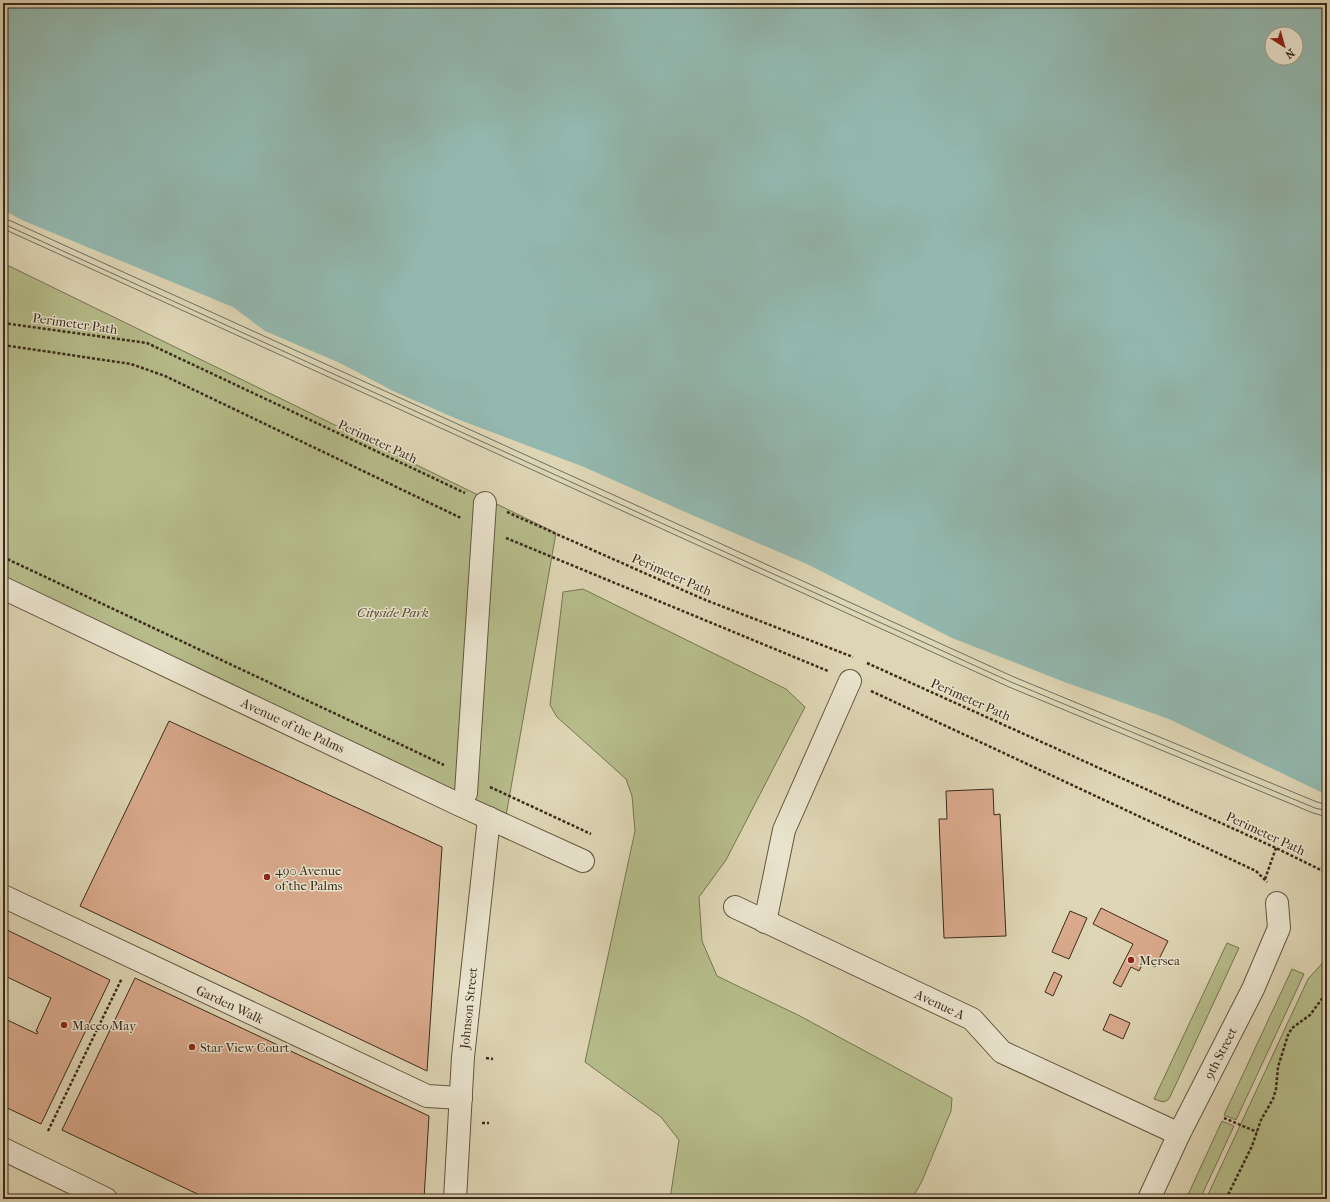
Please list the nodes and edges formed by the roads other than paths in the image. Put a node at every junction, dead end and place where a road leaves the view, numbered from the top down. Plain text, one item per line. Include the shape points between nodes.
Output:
1 (485, 502) road end
2 (3, 588) edge
3 (850, 681) road end
4 (466, 785) road end
5 (489, 818) junction
6 (583, 862) dead end
7 (3, 896) edge
8 (1277, 903) dead end
9 (735, 907) dead end
10 (765, 922) junction
11 (460, 1098) junction
12 (1179, 1134) junction
13 (3, 1149) edge
14 (106, 1199) edge
15 (455, 1199) edge
16 (1148, 1199) edge

1 - 4 street
2 - 5 street, Avenue of the Palms
3 - 10 street via 784,830
5 - 6 street, Avenue of the Palms
5 - 11 street, Johnson Street
7 - 11 street, Garden Walk via 427,1096
8 - 12 street, 9th Street via 1279,928 1253,988
9 - 10 street, Avenue A
10 - 12 street, Avenue A via 972,1019 1002,1052
11 - 15 street, Johnson Street
12 - 16 street, 9th Street
13 - 14 street

